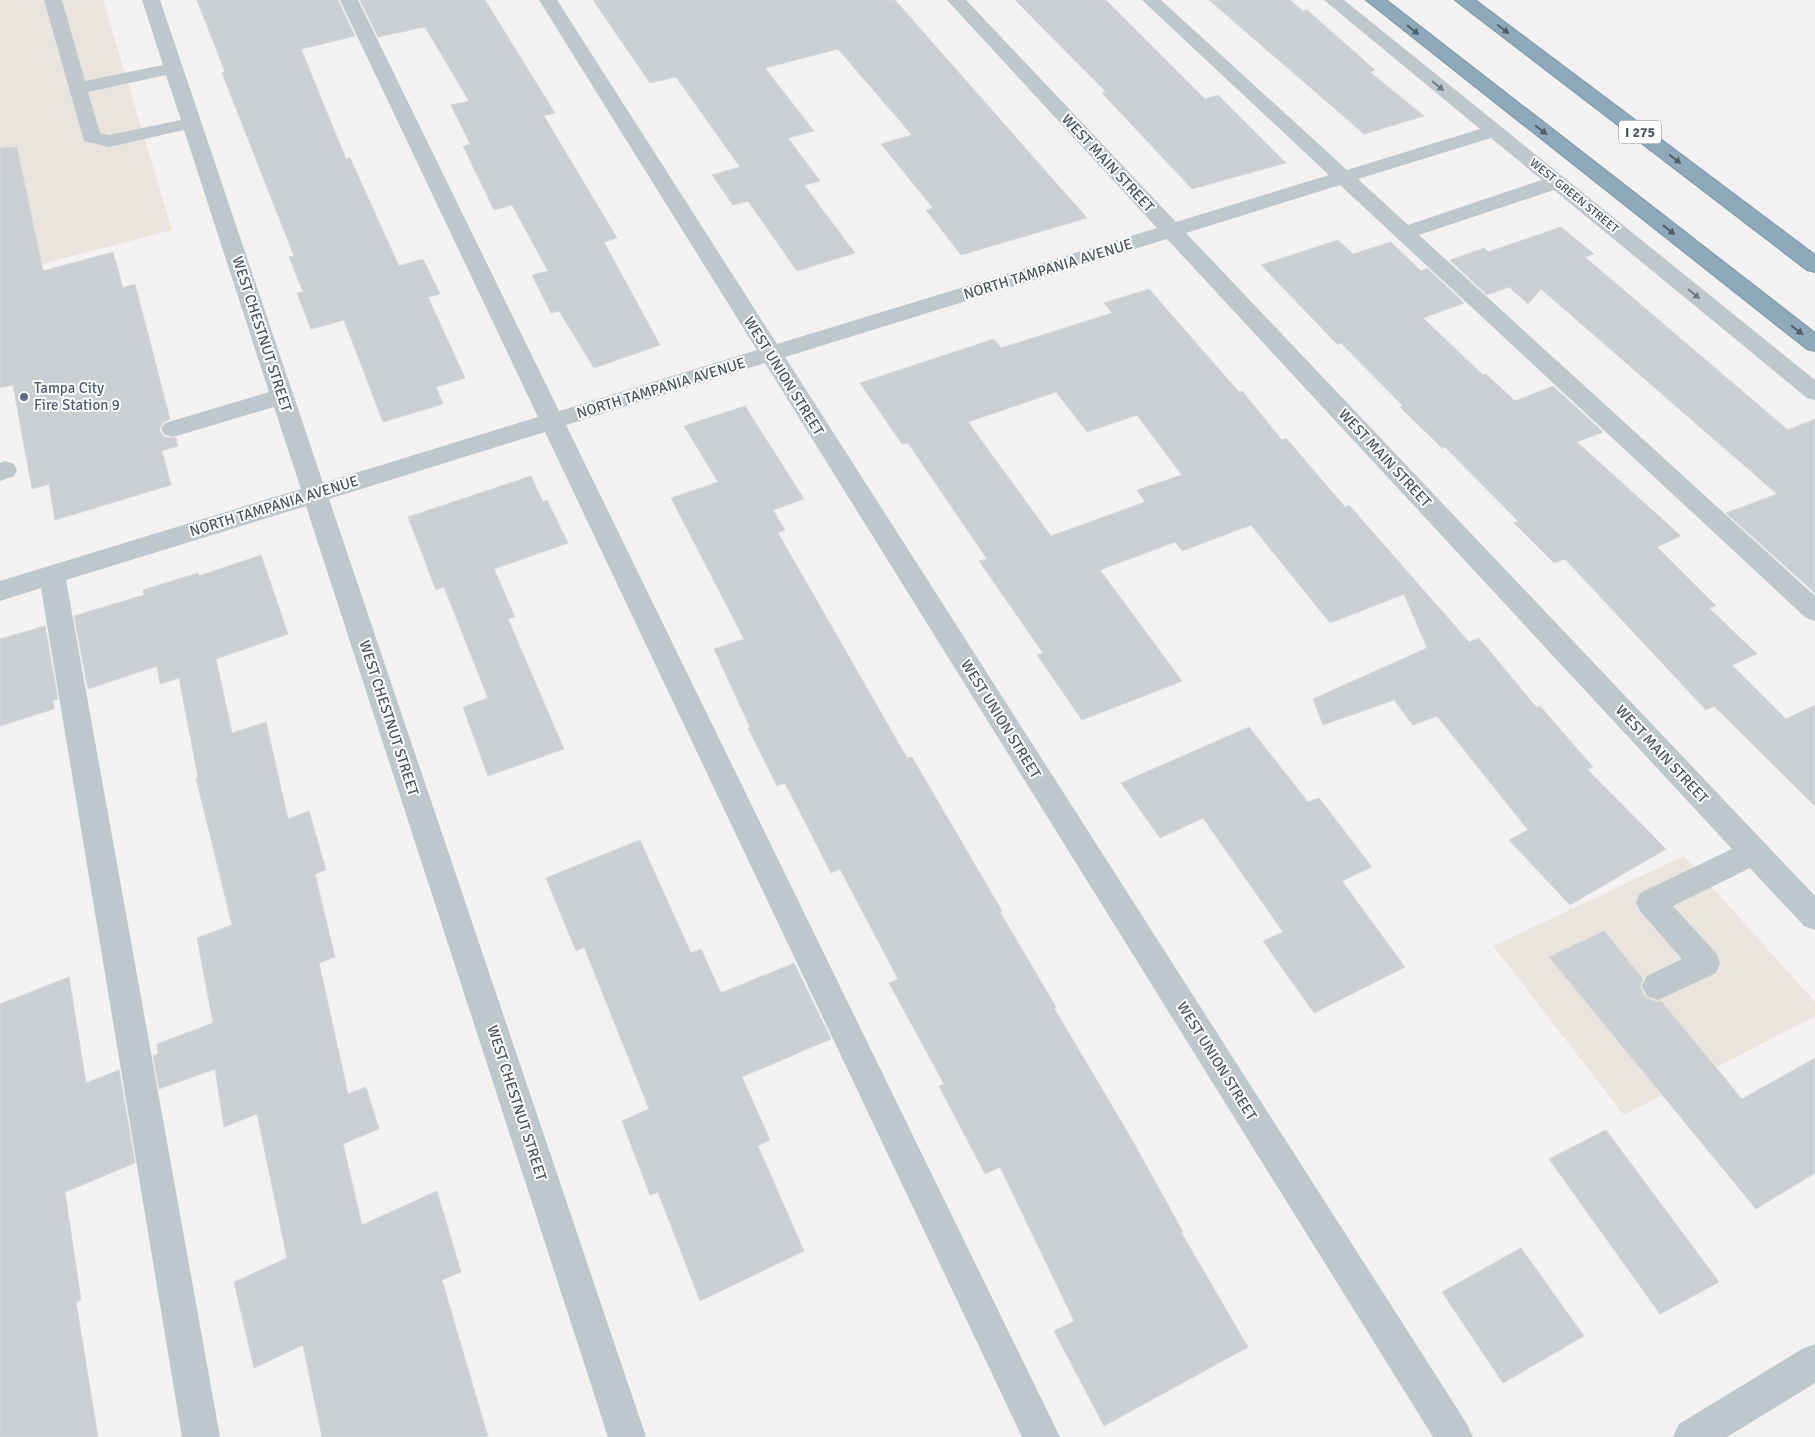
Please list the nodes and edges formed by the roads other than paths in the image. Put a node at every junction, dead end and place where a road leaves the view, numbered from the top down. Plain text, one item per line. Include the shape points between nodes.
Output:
1 (54, 0) edge
2 (151, 0) edge
3 (349, 0) edge
4 (548, 0) edge
5 (956, 0) edge
6 (1150, 0) edge
7 (1333, 0) edge
8 (1375, 0) edge
9 (1464, 0) edge
10 (174, 68) junction
11 (78, 88) junction
12 (192, 123) junction
13 (1494, 131) junction
14 (1344, 178) junction
15 (1557, 182) junction
16 (1410, 230) dead end
17 (1172, 231) junction
18 (1815, 264) edge
19 (1815, 344) edge
20 (770, 354) junction
21 (1815, 392) edge
22 (283, 396) junction
23 (553, 421) junction
24 (173, 429) dead end
25 (315, 493) junction
26 (52, 575) junction
27 (0, 591) edge
28 (1815, 611) edge
29 (1754, 852) junction
30 (1815, 917) edge
31 (1658, 986) dead end
32 (1815, 1362) edge
33 (201, 1437) edge
34 (627, 1437) edge
35 (1041, 1437) edge
36 (1454, 1437) edge
37 (1692, 1437) edge

1 - 11 street
2 - 10 street, WEST CHESTNUT STREET
3 - 23 street
4 - 20 street, WEST UNION STREET
5 - 17 street, WEST MAIN STREET
6 - 14 street
7 -> 13 street, WEST GREEN STREET
8 -> 19 highway
9 -> 18 highway, I 275
10 - 11 street
10 - 12 street, WEST CHESTNUT STREET
11 - 12 street via 91,137 99,140 109,141
12 - 22 street, WEST CHESTNUT STREET
13 - 14 street, NORTH TAMPANIA AVENUE
13 - 15 street, WEST GREEN STREET
14 - 17 street, NORTH TAMPANIA AVENUE
14 - 28 street
15 - 16 street
15 -> 21 street, WEST GREEN STREET
17 - 20 street, NORTH TAMPANIA AVENUE
17 - 29 street, WEST MAIN STREET
20 - 23 street, NORTH TAMPANIA AVENUE
20 - 36 street, WEST UNION STREET
22 - 24 street
22 - 25 street, WEST CHESTNUT STREET
23 - 25 street, NORTH TAMPANIA AVENUE
23 - 35 street
25 - 26 street, NORTH TAMPANIA AVENUE
25 - 34 street, WEST CHESTNUT STREET
26 - 27 street, NORTH TAMPANIA AVENUE
26 - 33 street
29 - 30 street, WEST MAIN STREET
29 - 31 street via 1650,902 1705,963
32 - 37 street

